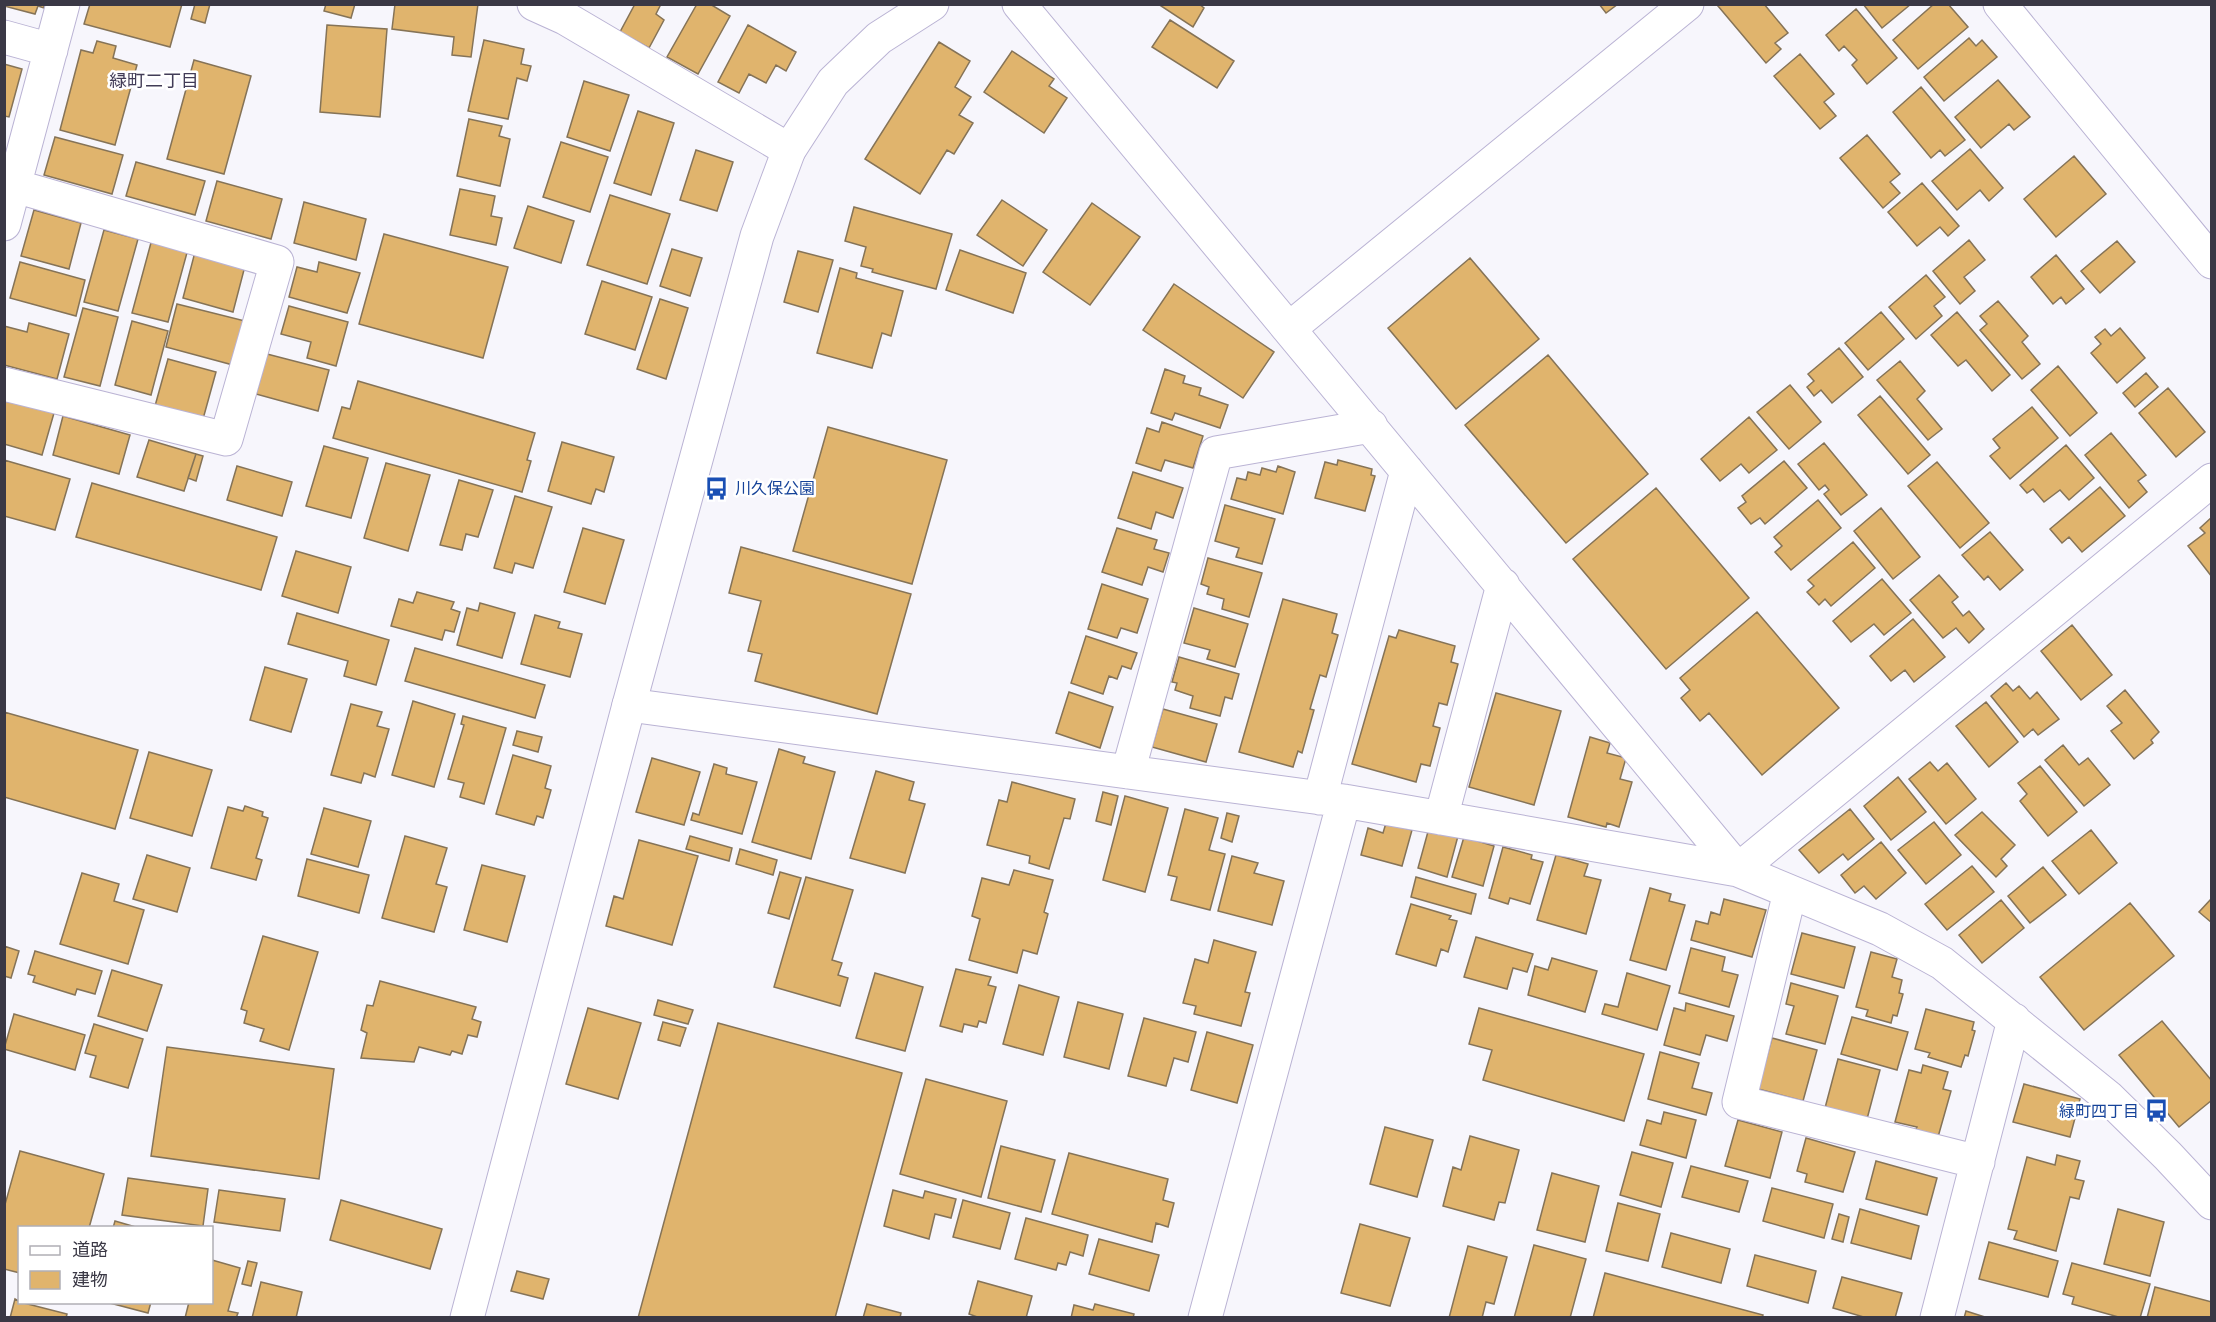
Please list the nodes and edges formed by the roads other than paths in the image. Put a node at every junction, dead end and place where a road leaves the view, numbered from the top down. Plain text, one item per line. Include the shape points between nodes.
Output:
1 (63, 4) edge
2 (534, 4) edge
3 (932, 4) edge
4 (1019, 4) edge
5 (1687, 4) edge
6 (2000, 4) edge
7 (568, 11) edge
8 (4, 37) edge
9 (51, 50) junction
10 (789, 150) junction
11 (15, 186) junction
12 (4, 224) edge
13 (2211, 262) edge
14 (1290, 328) junction
15 (4, 384) edge
16 (1371, 426) junction
17 (1407, 471) junction
18 (2211, 480) edge
19 (1503, 585) junction
20 (629, 705) junction
21 (1128, 772) junction
22 (1332, 799) junction
23 (1442, 818) junction
24 (1738, 870) junction
25 (1790, 891) junction
26 (2014, 1020) junction
27 (1978, 1162) junction
28 (2211, 1203) edge
29 (467, 1317) edge
30 (1205, 1317) edge
31 (1937, 1317) edge

1 - 9 street
2 - 7 street
3 - 10 street via 879,38 833,82
4 - 14 street
5 - 14 street
6 - 13 street
7 - 10 street
8 - 9 street
9 - 11 street
10 - 20 street via 757,236
11 - 12 street
11 - 15 street via 277,262 226,439
14 - 16 street
16 - 17 street
16 - 21 street via 1216,453
17 - 19 street
17 - 22 street
18 - 24 street
19 - 23 street
19 - 24 street
20 - 21 street
20 - 29 street
21 - 22 street
22 - 23 street
22 - 30 street
23 - 24 street
24 - 25 street
25 - 26 street via 1880,929 1942,963
25 - 27 street via 1740,1102
26 - 27 street
26 - 28 street via 2108,1097
27 - 31 street

